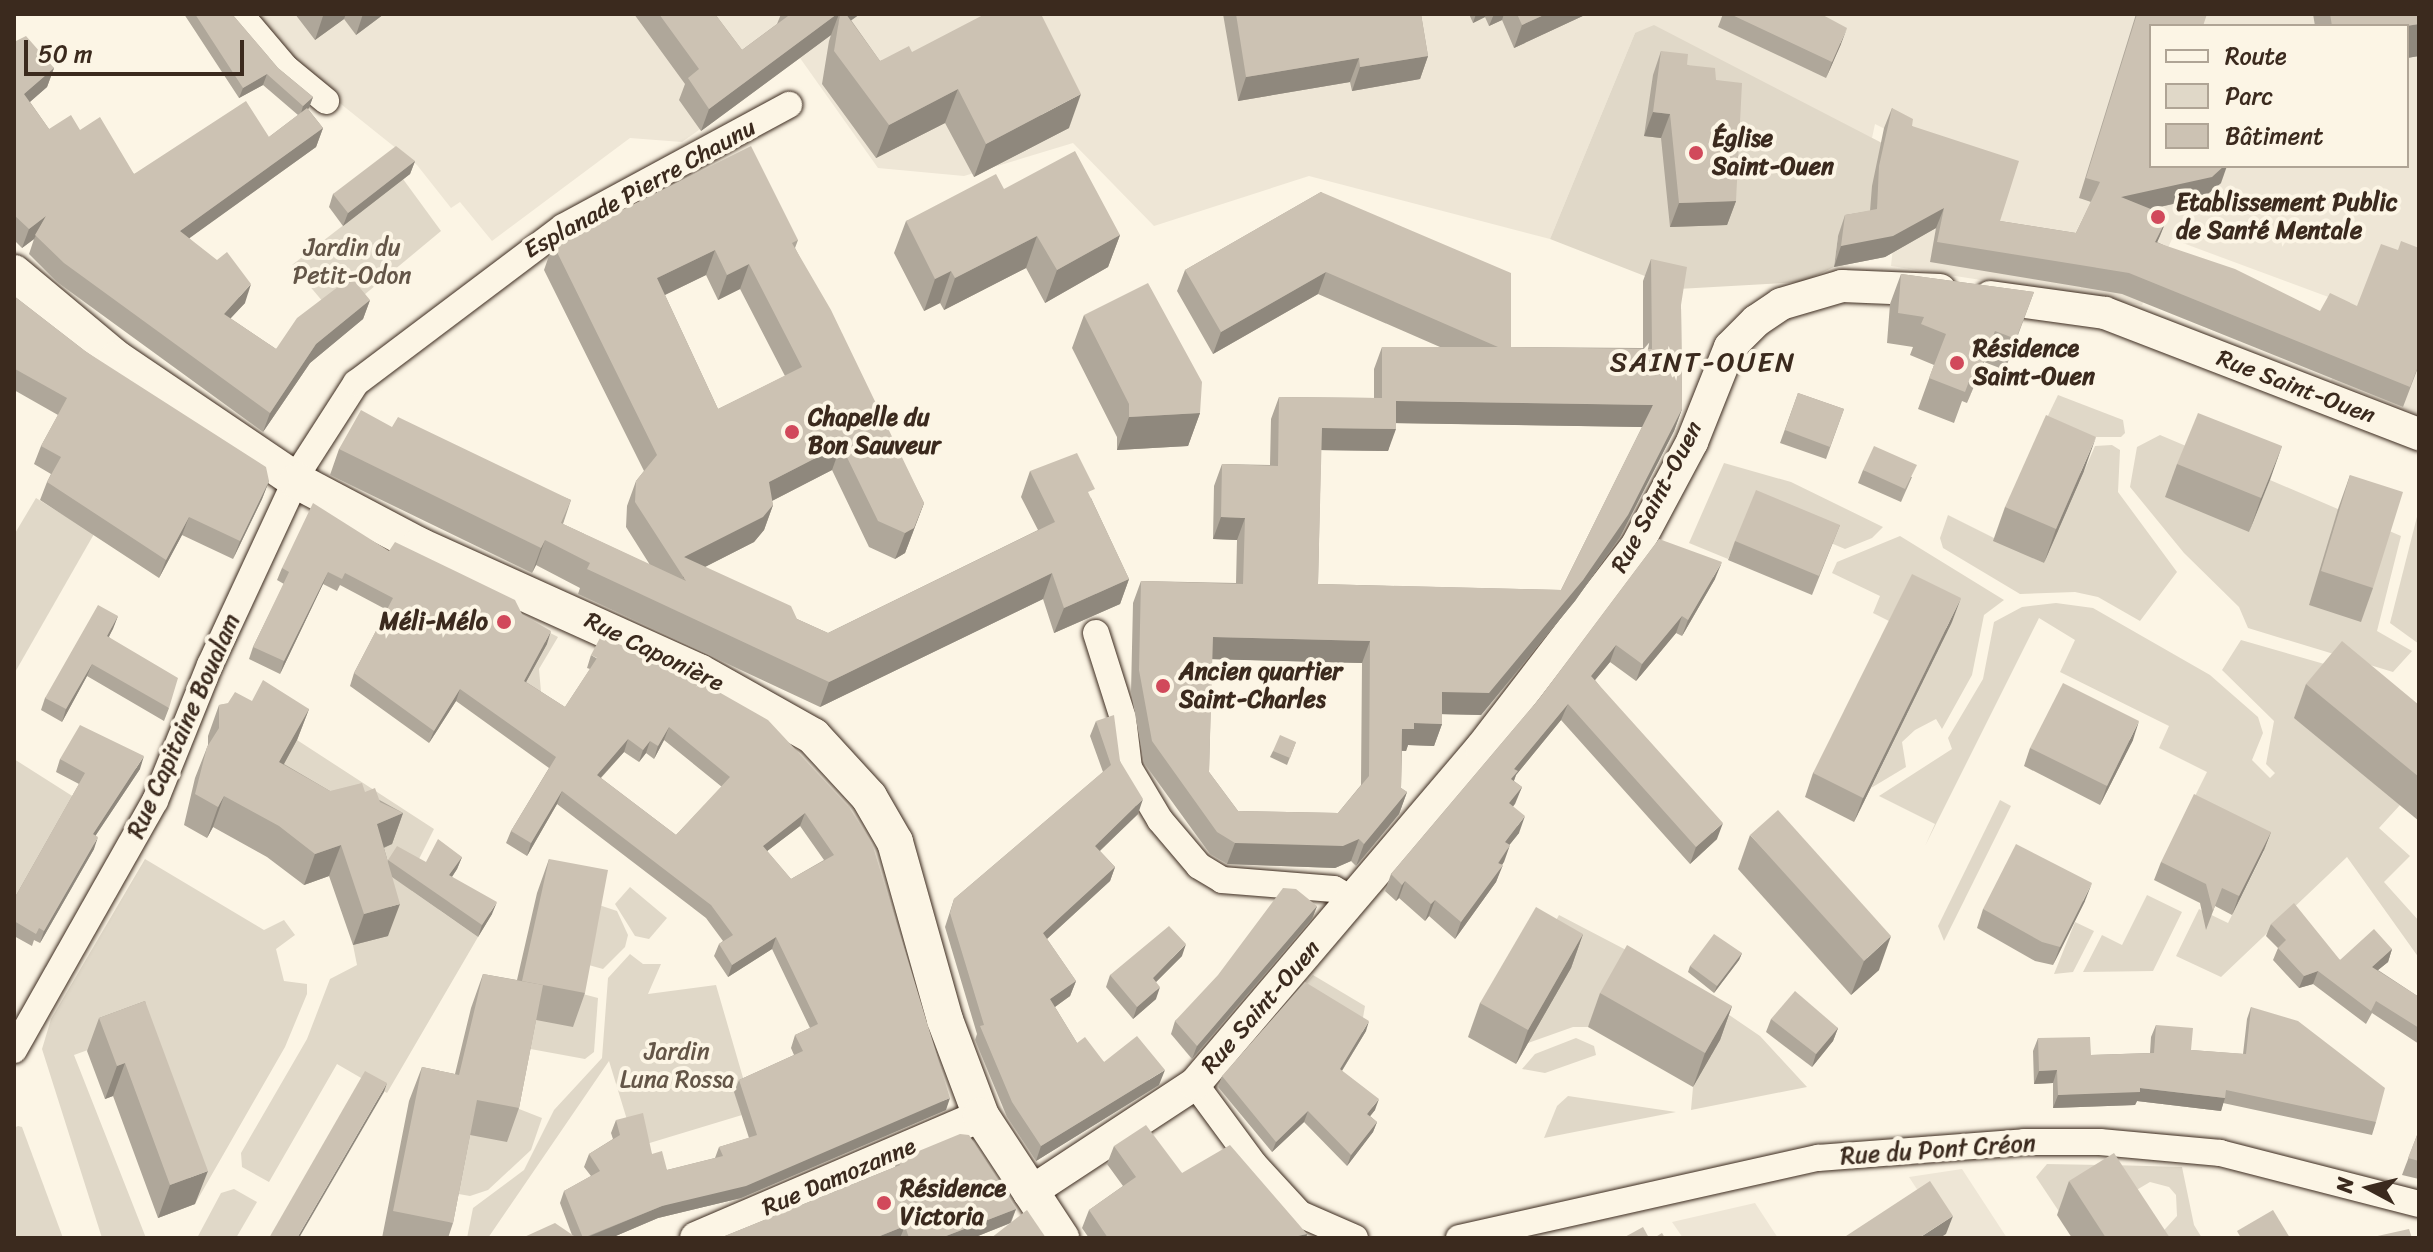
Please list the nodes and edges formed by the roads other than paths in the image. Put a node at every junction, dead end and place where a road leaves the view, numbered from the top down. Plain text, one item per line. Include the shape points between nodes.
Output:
1 (240, 14) edge
2 (326, 101) dead end
3 (789, 105) dead end
4 (14, 273) edge
5 (2419, 434) edge
6 (297, 481) junction
7 (1096, 633) dead end
8 (1353, 900) junction
9 (14, 1050) edge
10 (1195, 1084) junction
11 (981, 1116) junction
12 (1029, 1193) junction
13 (2419, 1204) edge
14 (1548, 1230) edge
15 (696, 1238) edge
16 (1061, 1238) edge
17 (1355, 1238) edge
18 (1459, 1238) edge

1 - 2 street via 286,68
3 - 6 street, Esplanade Pierre Chaunu via 563,227 517,258 356,383
4 - 6 main road, Rue Caponière via 117,359
5 - 8 street, Rue Saint-Ouen via 2105,313 1905,285 1842,286 1781,304 1730,347 1688,450 1636,547 1590,613
6 - 9 street, Rue Capitaine Boualam via 210,665 155,801
6 - 11 main road, Rue Caponière via 420,546 723,684 813,736 869,797 895,842 945,1020
7 - 8 street via 1123,718 1129,768 1160,820 1199,866 1222,880 1334,889
8 - 10 street, Rue Saint-Ouen
10 - 12 street, Rue Saint-Ouen
10 - 17 street via 1254,1164 1300,1214
11 - 12 main road, Rue Caponière
11 - 15 street, Rue Damozanne
12 - 16 main road, Rue Caponière
13 - 14 street, Rue du Pont Créon via 2220,1153 2100,1142 1998,1143 1818,1158
14 - 18 street, Rue du Pont Créon

